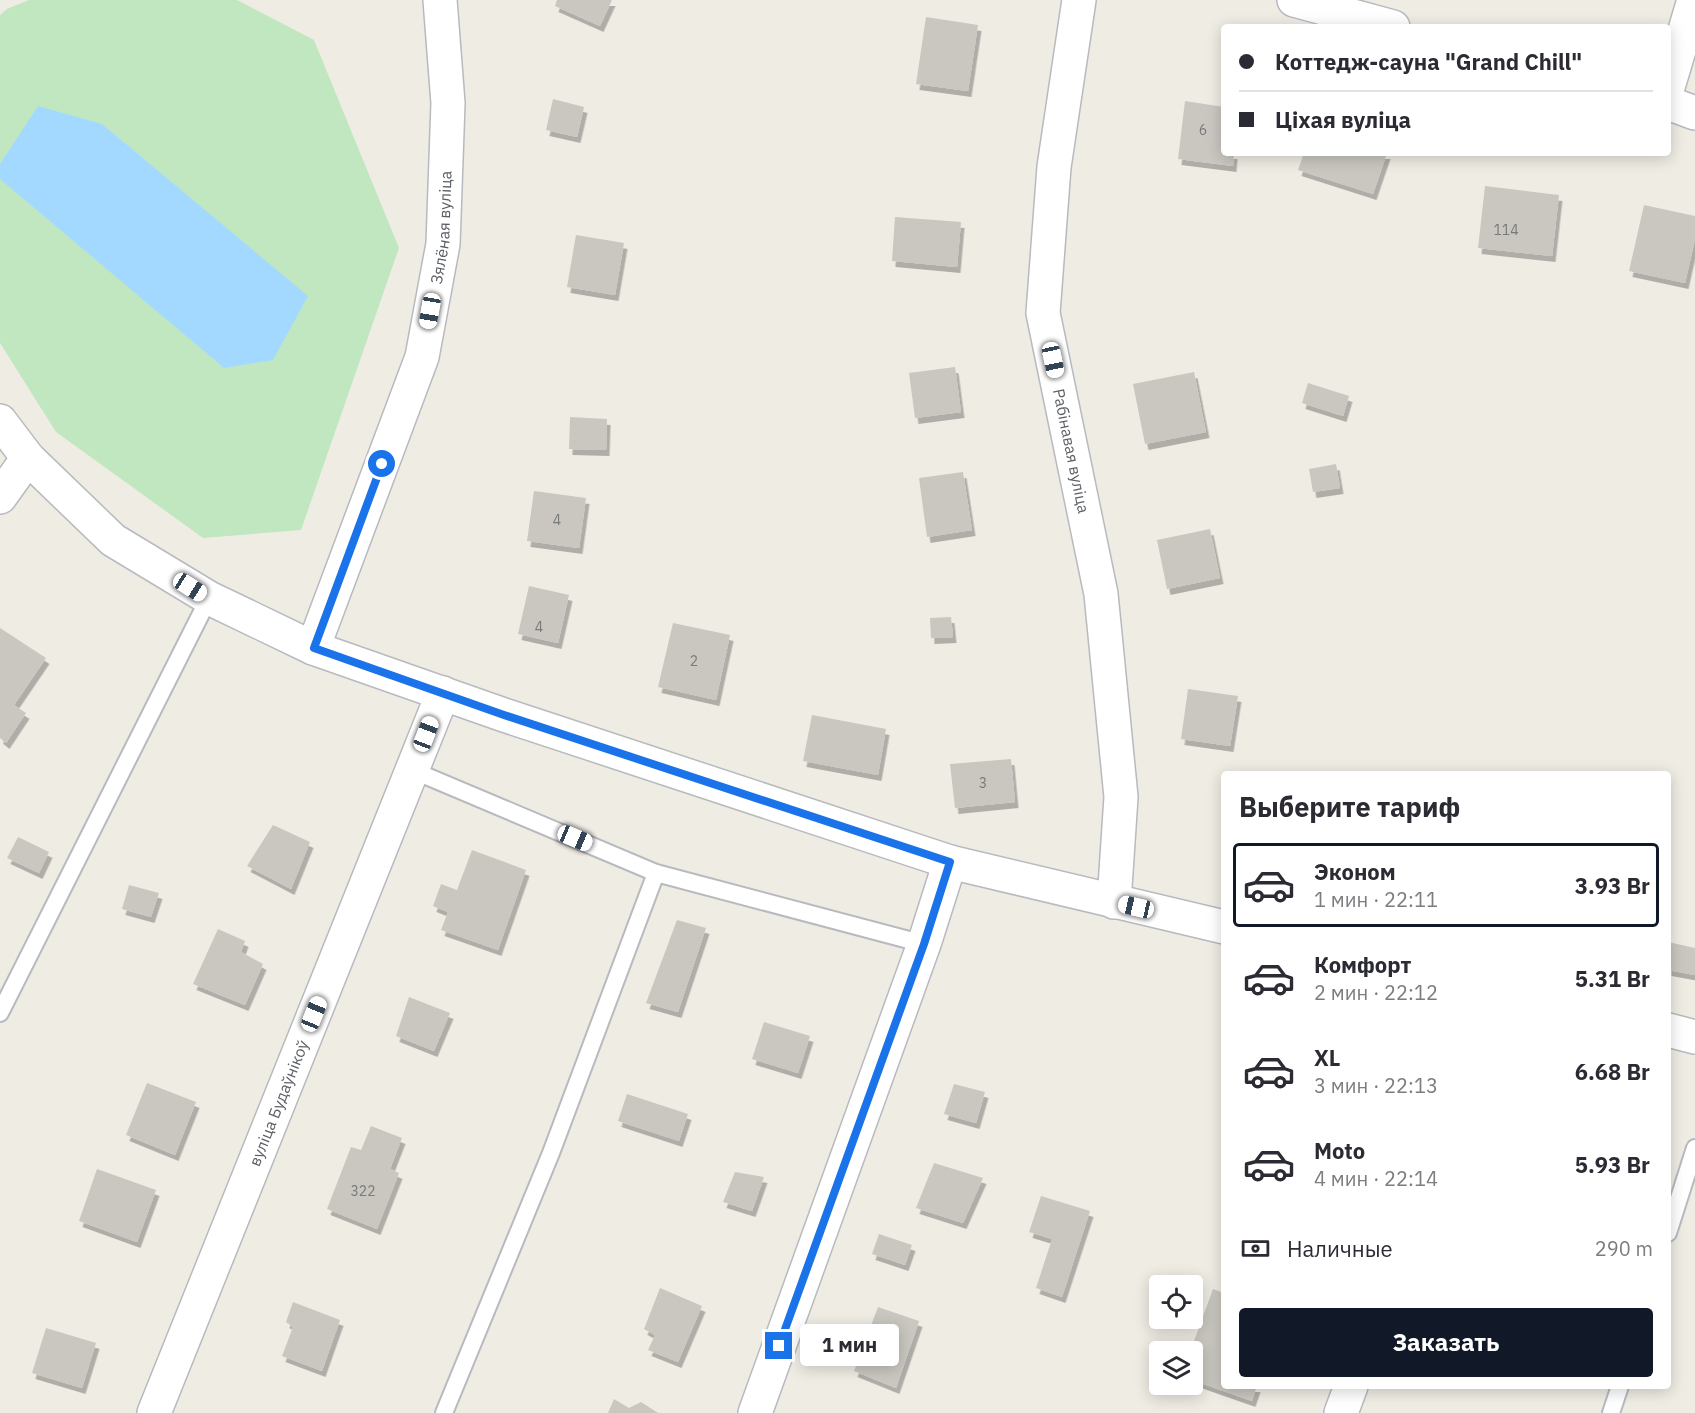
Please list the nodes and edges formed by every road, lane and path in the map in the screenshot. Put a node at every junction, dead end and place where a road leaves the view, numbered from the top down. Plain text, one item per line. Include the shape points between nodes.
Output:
1 (440, 0) edge
2 (1079, 0) edge
3 (1294, 0) edge
4 (1694, 0) edge
5 (1382, 24) edge
6 (1671, 77) edge
7 (1671, 104) edge
8 (1695, 113) edge
9 (0, 422) edge
10 (28, 458) junction
11 (0, 497) edge
12 (209, 598) junction
13 (314, 648) junction
14 (443, 693) junction
15 (412, 770) junction
16 (950, 862) junction
17 (656, 873) junction
18 (1114, 902) junction
19 (1221, 926) edge
20 (924, 944) junction
21 (0, 1013) edge
22 (1671, 1031) edge
23 (1695, 1037) edge
24 (1695, 1148) edge
25 (1671, 1224) edge
26 (1350, 1389) edge
27 (1619, 1389) edge
28 (154, 1413) edge
29 (444, 1413) edge
30 (755, 1413) edge
31 (1341, 1413) edge
32 (1611, 1413) edge

1 - 13 street, Зялёная вуліца via 448,103 443,244 422,357
2 - 18 street, Рабінавая вуліца via 1054,167 1043,313 1101,594 1121,797
3 - 5 street
4 - 6 street
7 - 8 street
9 - 10 street
10 - 11 street
10 - 12 street via 114,540
12 - 13 street
12 - 21 lane
13 - 14 street
14 - 15 street, вуліца Будаўнікоў
14 - 16 street
15 - 17 lane
15 - 28 street, вуліца Будаўнікоў
16 - 18 street
16 - 20 street
17 - 20 lane
17 - 29 lane via 551,1153
18 - 19 street
20 - 30 street
22 - 23 street
24 - 25 lane
26 - 31 street
27 - 32 lane

